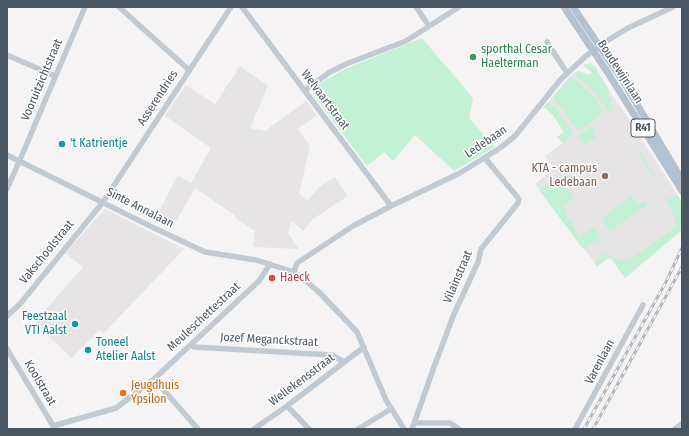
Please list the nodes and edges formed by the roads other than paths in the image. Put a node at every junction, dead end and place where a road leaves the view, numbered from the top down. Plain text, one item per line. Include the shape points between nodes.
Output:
1 (84, 7) edge
2 (119, 7) edge
3 (231, 7) edge
4 (242, 7) edge
5 (416, 7) edge
6 (459, 7) edge
7 (564, 7) edge
8 (572, 7) edge
9 (673, 7) edge
10 (429, 26) junction
11 (547, 42) dead end
12 (600, 45) junction
13 (593, 50) junction
14 (7, 55) edge
15 (189, 70) junction
16 (567, 73) junction
17 (55, 76) junction
18 (305, 90) junction
19 (7, 155) edge
20 (485, 158) junction
21 (20, 161) junction
22 (682, 180) edge
23 (7, 189) edge
24 (682, 191) edge
25 (103, 202) junction
26 (390, 206) junction
27 (270, 264) junction
28 (294, 272) junction
29 (643, 305) dead end
30 (7, 316) edge
31 (191, 345) junction
32 (364, 347) junction
33 (7, 349) edge
34 (344, 362) junction
35 (154, 379) junction
36 (287, 406) junction
37 (391, 409) junction
38 (64, 422) junction
39 (682, 424) edge
40 (413, 426) edge
41 (54, 428) edge
42 (62, 429) edge
43 (198, 429) edge
44 (254, 429) edge
45 (309, 429) edge
46 (358, 429) edge
47 (404, 429) edge
48 (459, 429) edge
49 (575, 429) edge
50 (675, 429) edge

1 - 17 street, Vooruitzichtstraat
2 - 15 street
3 - 15 street, Asserendries
4 - 18 street, Welvaartstraat
5 - 10 street
6 - 10 street
7 - 13 main road, Boudewijnlaan / R41
8 - 12 main road, Boudewijnlaan / R41
9 - 12 street, Ledebaan via 628,28
10 - 18 street via 406,41 330,72
11 - 16 street
12 - 13 street, Ledebaan
12 - 22 main road, Boudewijnlaan / R41
13 - 16 street, Ledebaan
13 - 24 main road, Boudewijnlaan / R41
14 - 17 street
15 - 25 street, Asserendries
16 - 20 street, Ledebaan via 515,136
17 - 21 street, Vooruitzichtstraat
18 - 26 street, Welvaartstraat
19 - 21 street, Sinte Annalaan
20 - 26 street, Ledebaan
20 - 40 street, Vilainstraat via 519,199 518,204 481,249 478,262 436,359
21 - 23 street, Vooruitzichtstraat
21 - 25 street, Sinte Annalaan
25 - 27 street, Sinte Annalaan via 205,252
25 - 30 street, Vakschoolstraat via 20,304
26 - 28 street, Ledebaan via 353,226 304,258 297,264
27 - 28 street, Sinte Annalaan
27 - 31 street, Meuleschettestraat via 259,281
28 - 32 street via 319,292 357,332
29 - 49 street, Varenlaan
31 - 34 street, Jozef Meganckstraat via 332,355
31 - 35 street, Meuleschettestraat
32 - 34 street, Wellekensstraat
32 - 37 street
33 - 41 street, Koolstraat
34 - 36 street, Wellekensstraat
35 - 38 street, Meuleschettestraat via 116,408
35 - 43 street
36 - 44 street, Wellekensstraat
36 - 45 street
37 - 46 street
37 - 47 street
38 - 41 street, Meuleschettestraat
38 - 42 street
39 - 50 street
40 - 48 street via 450,423

